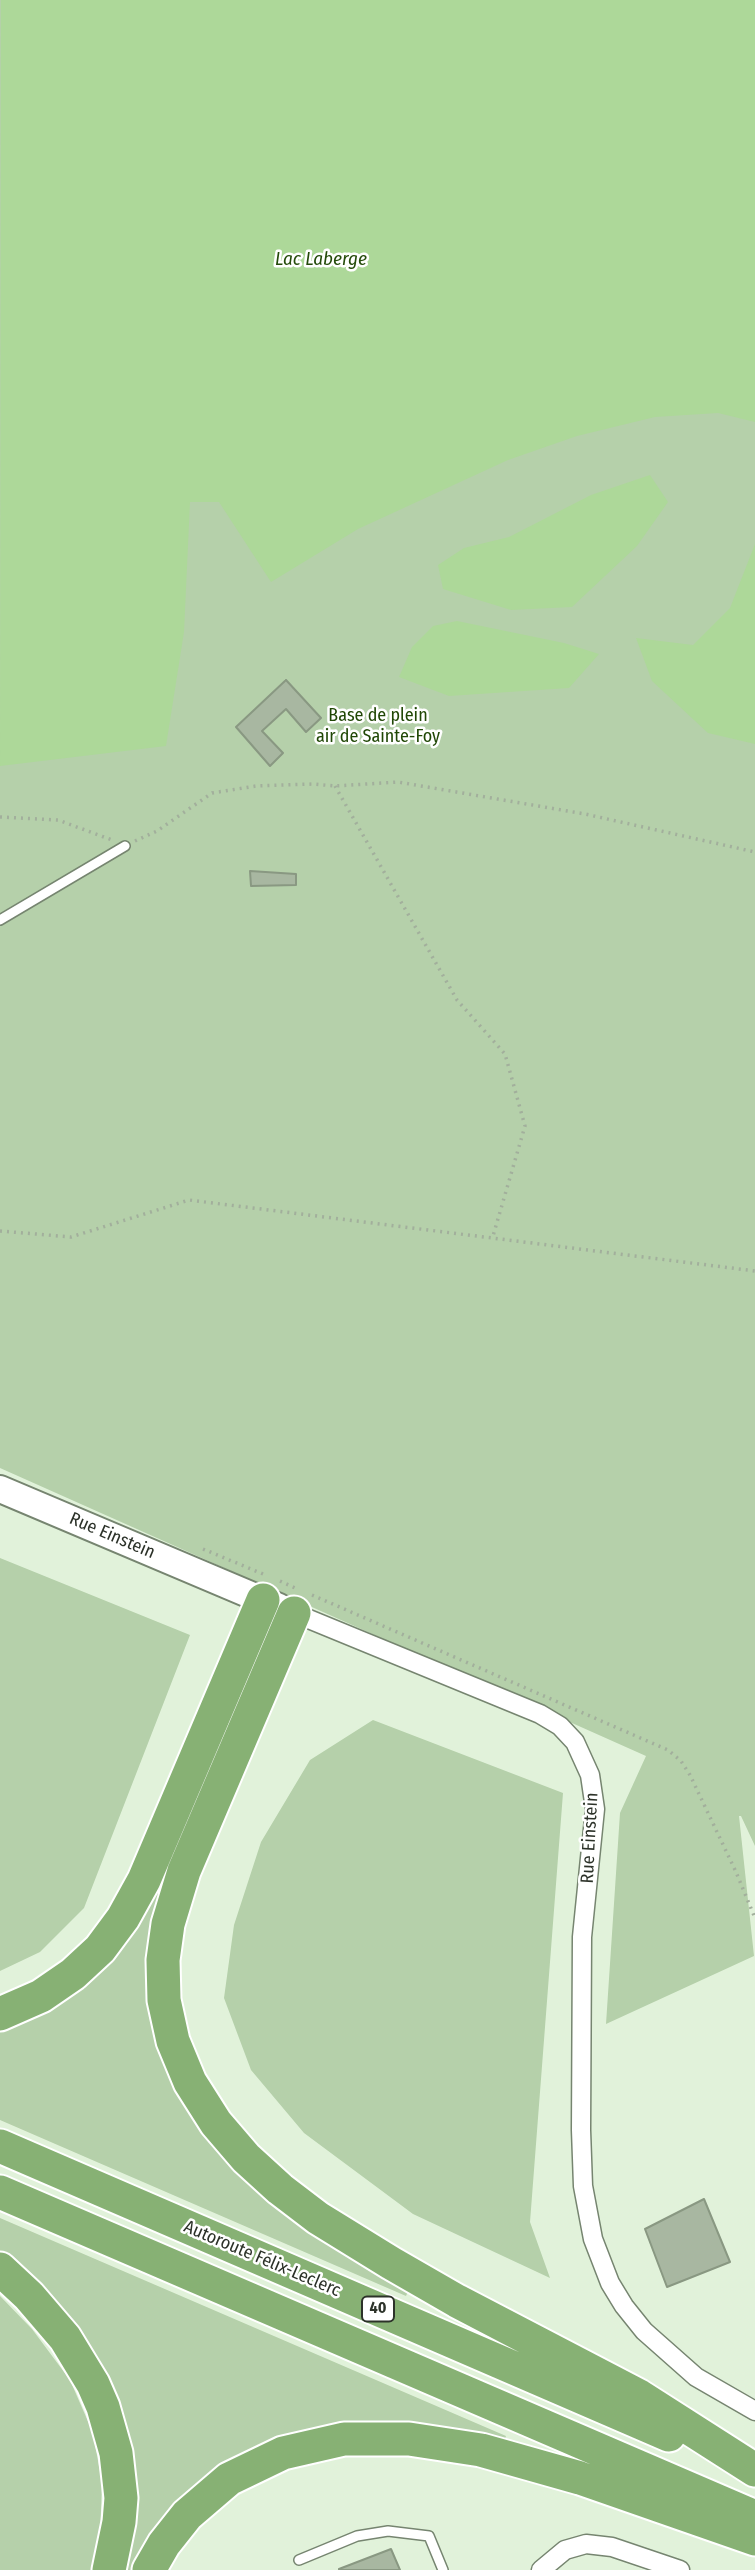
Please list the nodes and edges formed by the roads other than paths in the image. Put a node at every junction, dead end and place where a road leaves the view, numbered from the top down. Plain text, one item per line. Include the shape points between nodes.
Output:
1 (125, 846) road end
2 (0, 920) edge
3 (0, 1489) edge
4 (263, 1600) junction
5 (294, 1613) junction
6 (0, 2014) edge
7 (0, 2146) edge
8 (0, 2192) edge
9 (0, 2269) edge
10 (755, 2411) edge
11 (755, 2471) edge
12 (755, 2516) edge
13 (755, 2539) edge
14 (299, 2560) dead end
15 (109, 2570) edge
16 (149, 2570) edge
17 (443, 2570) edge
18 (541, 2570) edge
19 (680, 2570) edge

1 - 2 lane
3 - 4 street, Rue Einstein
4 - 5 street, Rue Einstein
4 - 6 highway via 144,1880 123,1918 73,1974 41,1996
5 - 10 street, Rue Einstein via 540,1714 560,1726 581,1752 595,1809 582,1937 581,2116 583,2186 593,2239 610,2283 644,2331 696,2377
5 - 11 highway via 184,1871 168,1924 164,2000 173,2041 190,2082 246,2158 318,2218 479,2313 639,2396
7 - 11 highway, Autoroute Félix-Leclerc / 40
8 - 12 highway, 40
9 - 15 highway via 65,2338 103,2407 116,2453 121,2498
13 - 16 highway via 494,2453 435,2441 344,2439 283,2452 229,2479 180,2522
14 - 17 lane via 357,2536 387,2531 429,2536
18 - 19 street via 556,2555 586,2544 612,2547

